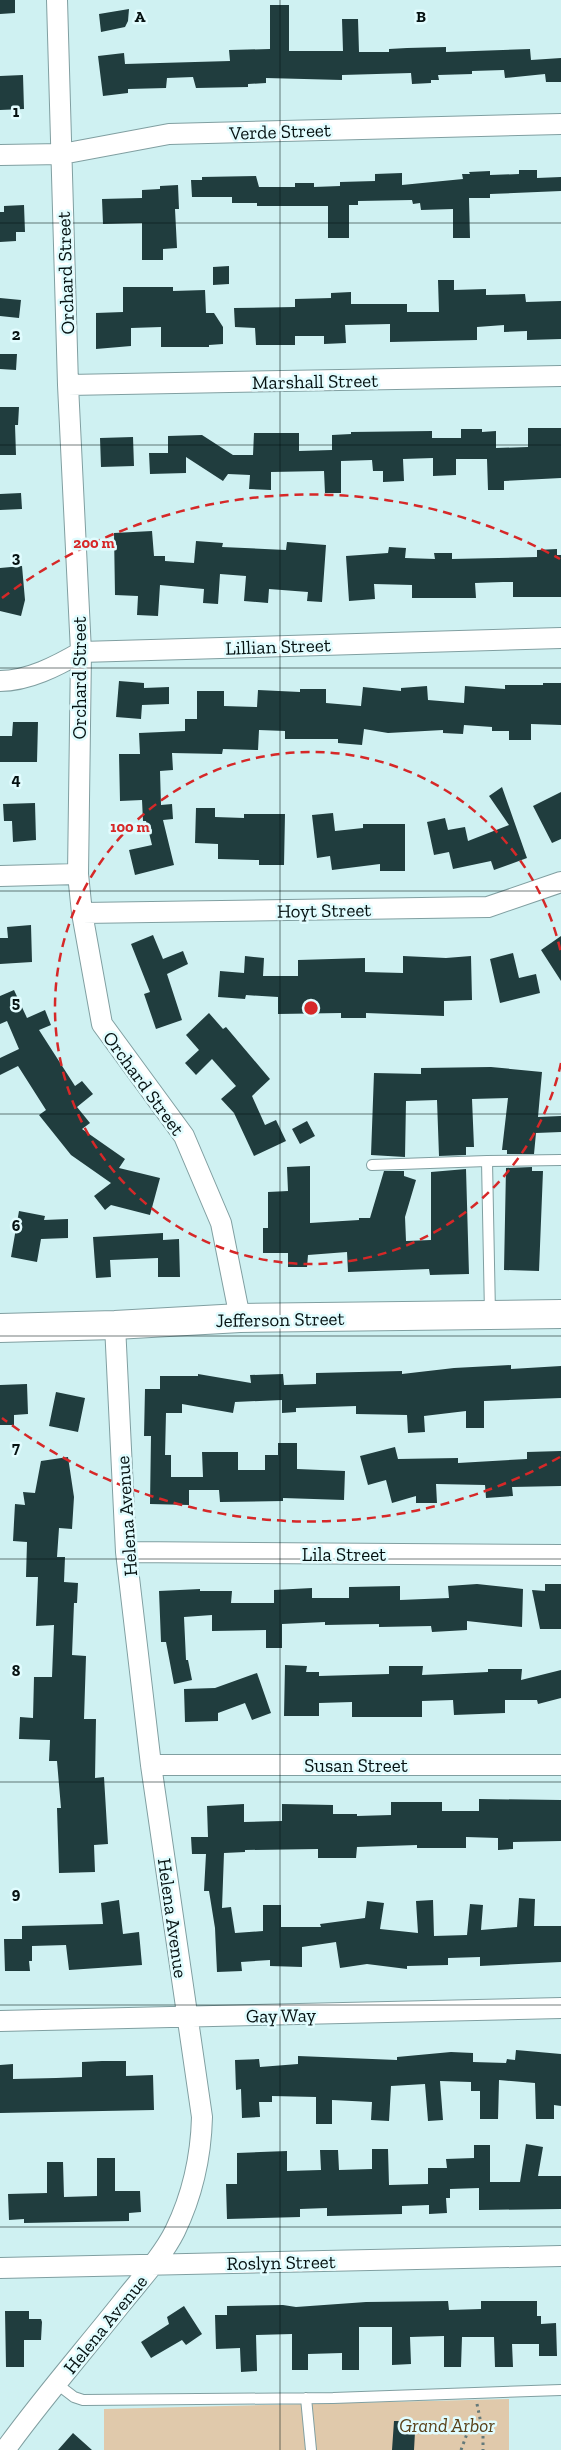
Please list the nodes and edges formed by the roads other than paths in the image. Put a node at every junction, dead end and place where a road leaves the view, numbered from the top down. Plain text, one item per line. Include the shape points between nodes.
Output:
1 (57, 0) edge
2 (561, 124) edge
3 (62, 154) junction
4 (0, 155) edge
5 (561, 376) edge
6 (68, 385) junction
7 (561, 638) edge
8 (80, 652) junction
9 (0, 681) edge
10 (78, 874) junction
11 (0, 876) edge
12 (561, 882) edge
13 (82, 913) junction
14 (561, 1160) edge
15 (487, 1161) junction
16 (372, 1165) dead end
17 (561, 1314) edge
18 (490, 1315) junction
19 (240, 1318) junction
20 (115, 1325) junction
21 (0, 1328) edge
22 (126, 1552) junction
23 (561, 1555) edge
24 (151, 1765) junction
25 (561, 1765) edge
26 (561, 2008) edge
27 (186, 2018) junction
28 (0, 2021) edge
29 (561, 2256) edge
30 (152, 2265) junction
31 (0, 2268) edge
32 (56, 2384) junction
33 (561, 2390) edge
34 (306, 2398) junction
35 (5, 2450) edge
36 (311, 2450) edge

1 - 3 street, Orchard Street
2 - 3 street, Verde Street via 169,134
3 - 4 street, Verde Street
3 - 6 street, Orchard Street
5 - 6 street, Marshall Street
6 - 8 street, Orchard Street
7 - 8 street, Lillian Street
8 - 9 street, Lillian Street via 44,671
8 - 10 street, Orchard Street
10 - 11 street
10 - 13 street, Orchard Street
12 - 13 street, Hoyt Street via 488,907
13 - 19 street, Orchard Street via 102,1024 184,1136 221,1223
14 - 15 lane
15 - 16 lane
15 - 18 lane
17 - 18 street, Jefferson Street
18 - 19 street, Jefferson Street
19 - 20 street, Jefferson Street
20 - 21 street, Jefferson Street
20 - 22 street, Helena Avenue
22 - 23 street, Lila Street
22 - 24 street, Helena Avenue
24 - 25 street, Susan Street
24 - 27 street, Helena Avenue
26 - 27 street, Gay Way
27 - 28 street, Gay Way
27 - 30 street, Helena Avenue via 202,2117 201,2146 174,2232
29 - 30 street, Roslyn Street
30 - 31 street, Roslyn Street
30 - 32 street, Helena Avenue
32 - 34 lane via 83,2400
32 - 35 street, Helena Avenue
33 - 34 lane
34 - 36 lane

